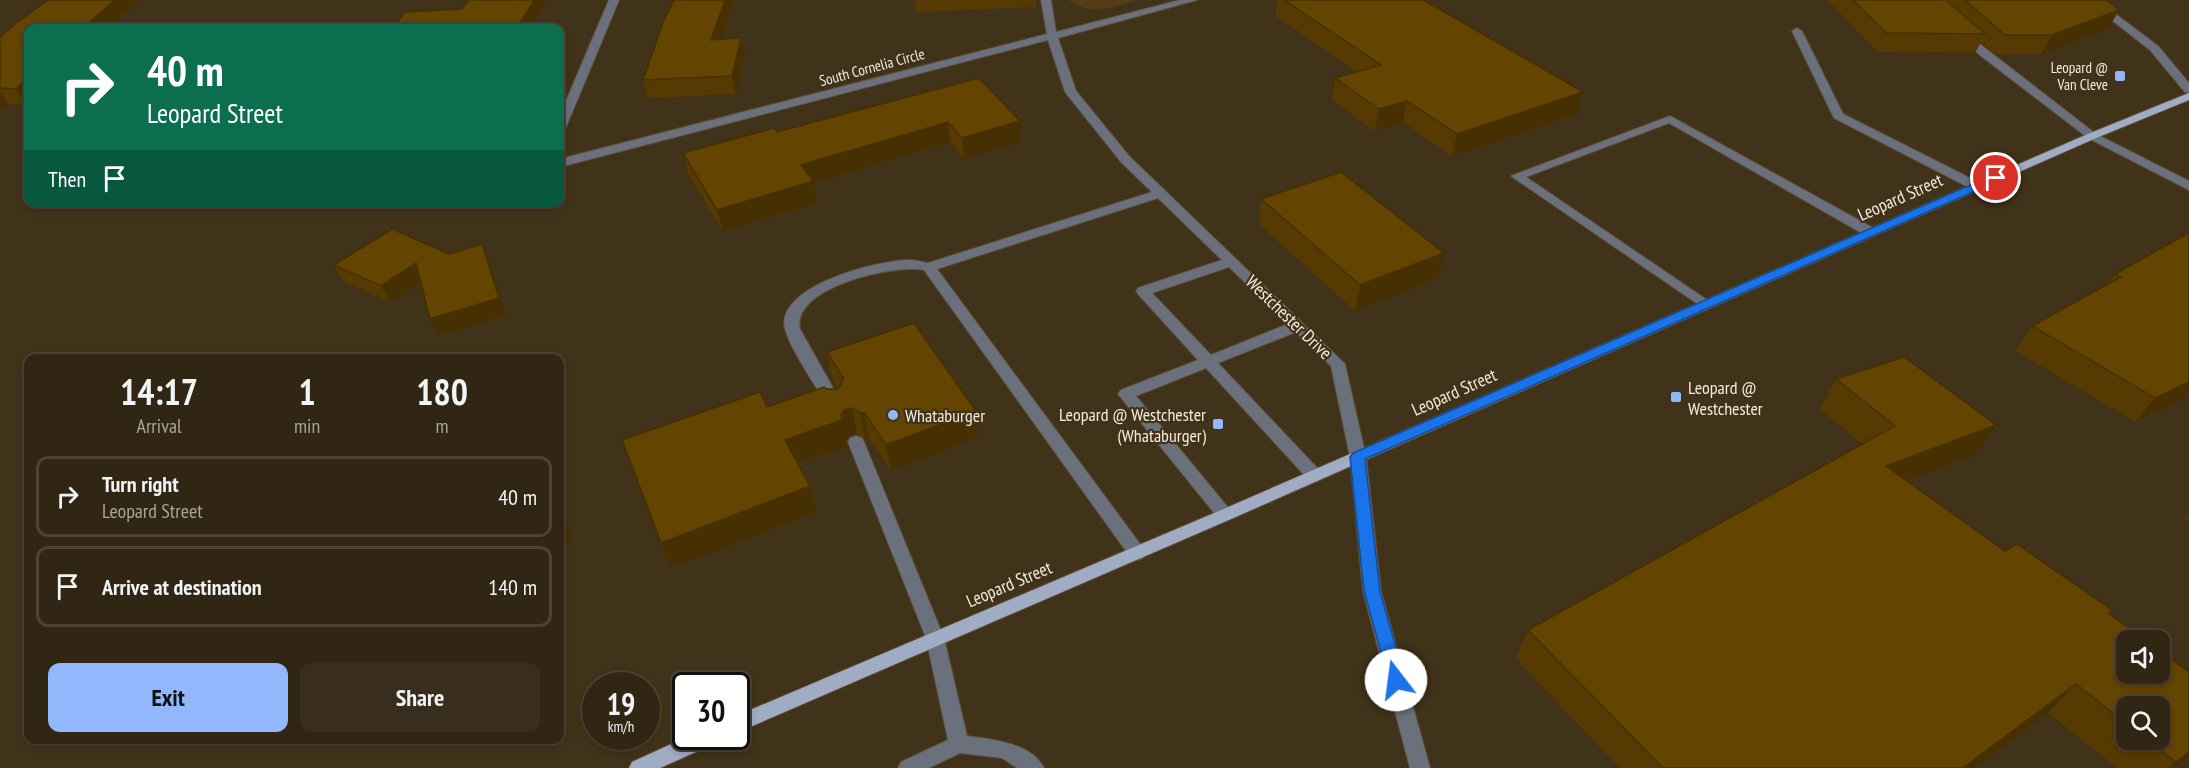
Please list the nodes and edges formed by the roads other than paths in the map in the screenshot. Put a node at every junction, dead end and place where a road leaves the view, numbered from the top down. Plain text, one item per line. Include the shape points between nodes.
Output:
1 (614, 0) edge
2 (1046, 0) edge
3 (1192, 0) edge
4 (2091, 0) edge
5 (1950, 23) edge
6 (1797, 31) dead end
7 (1052, 36) junction
8 (2189, 90) edge
9 (2189, 96) edge
10 (564, 118) edge
11 (2092, 136) junction
12 (564, 162) edge
13 (1976, 186) junction
14 (2189, 186) edge
15 (1160, 193) junction
16 (1870, 232) junction
17 (1231, 261) junction
18 (929, 267) junction
19 (1705, 305) junction
20 (1297, 326) junction
21 (1210, 361) junction
22 (837, 409) edge
23 (856, 442) dead end
24 (1358, 457) junction
25 (1314, 475) junction
26 (1224, 515) junction
27 (1137, 553) junction
28 (935, 638) junction
29 (750, 719) edge
30 (959, 744) junction
31 (680, 750) edge
32 (639, 768) edge
33 (908, 768) edge
34 (1034, 768) edge
35 (1420, 768) edge

1 - 10 street
2 - 7 street, Westchester Drive
3 - 7 street, South Cornelia Circle
4 - 8 street via 2154,48
5 - 11 street via 1984,54
6 - 13 street via 1838,116
7 - 12 street, South Cornelia Circle
7 - 15 street, Westchester Drive via 1071,92 1125,159
9 - 11 main road, Leopard Street
11 - 13 main road, Leopard Street
11 - 14 street
13 - 16 main road, Leopard Street
15 - 17 street, Westchester Drive
15 - 18 street
16 - 19 main road, Leopard Street
16 - 19 street via 1670,119 1517,176
17 - 20 street, Westchester Drive
17 - 21 street via 1143,291
18 - 22 street via 910,264 854,276 810,293 795,309 791,322 799,344
18 - 27 street
19 - 24 main road, Leopard Street
20 - 21 street
20 - 24 street, Westchester Drive via 1338,364
21 - 25 street
21 - 26 street via 1126,394
23 - 28 street
24 - 25 main road, Leopard Street
24 - 35 street, Westchester Drive via 1372,591
25 - 26 main road, Leopard Street
26 - 27 main road, Leopard Street
27 - 28 main road, Leopard Street
28 - 29 main road, Leopard Street
28 - 30 street
30 - 33 street
30 - 34 street via 1006,750
31 - 32 main road

